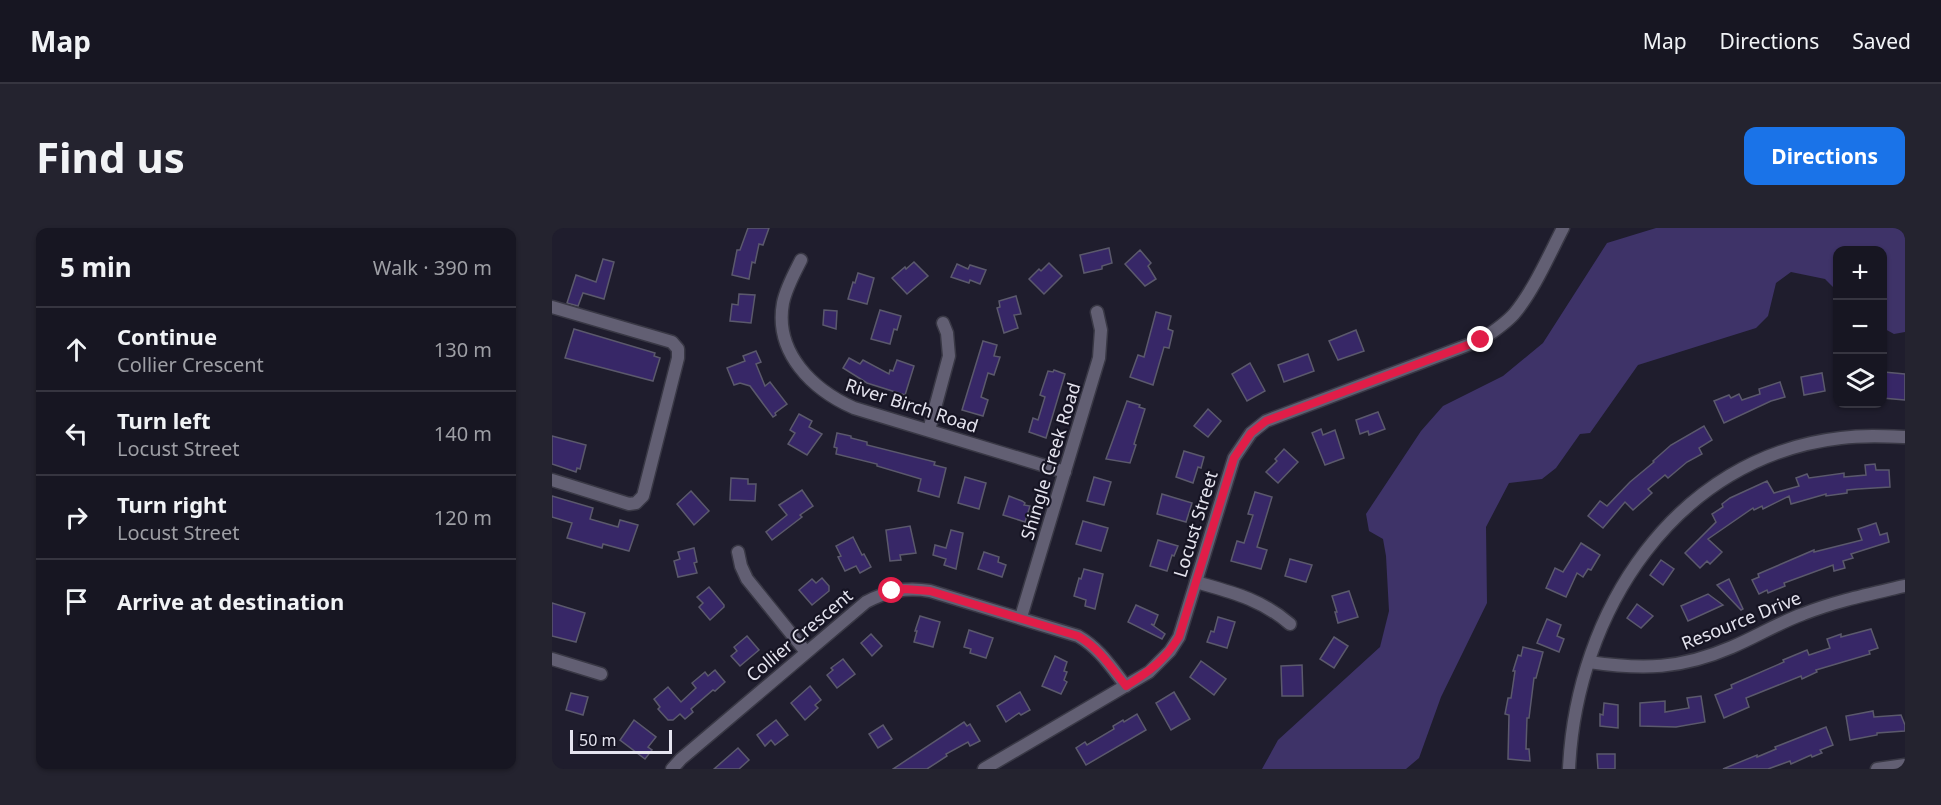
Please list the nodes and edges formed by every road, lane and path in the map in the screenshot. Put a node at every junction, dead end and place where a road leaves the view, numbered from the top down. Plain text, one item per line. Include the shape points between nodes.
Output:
1 (1563, 228) edge
2 (801, 260) dead end
3 (552, 307) edge
4 (1097, 312) dead end
5 (943, 323) dead end
6 (929, 430) junction
7 (1905, 437) edge
8 (1065, 472) junction
9 (552, 480) edge
10 (738, 552) dead end
11 (1196, 582) junction
12 (1904, 586) edge
13 (1021, 617) junction
14 (1290, 624) dead end
15 (806, 652) junction
16 (552, 659) edge
17 (1589, 662) junction
18 (601, 674) dead end
19 (1126, 686) junction
20 (1905, 765) edge
21 (672, 769) edge
22 (984, 769) edge
23 (1569, 769) edge
24 (1877, 769) edge

1 - 11 street, Locust Street via 1525,299 1497,330 1481,340 1266,421 1251,433 1234,458
2 - 6 street, River Birch Road via 790,280 782,314 786,346 795,363 810,380 839,401
3 - 9 street via 672,342 678,349 642,496 636,503
4 - 8 street, Shingle Creek Road via 1101,330 1099,358
5 - 6 street via 949,356
6 - 8 street, River Birch Road
7 - 17 street via 1870,435 1801,446 1751,464 1701,495 1659,534 1634,567 1617,594
8 - 13 street, Shingle Creek Road
10 - 15 street via 747,579
11 - 14 street via 1250,598
11 - 19 street, Locust Street via 1184,624 1170,651 1149,672
12 - 17 street, Resource Drive via 1845,599 1800,615 1691,662 1646,667
13 - 15 street, Collier Crescent via 930,591 892,591 866,602
13 - 19 street, Collier Crescent via 1091,643
15 - 21 street, Collier Crescent
16 - 18 street
17 - 23 street via 1575,711
19 - 22 street, Locust Street
20 - 24 street

